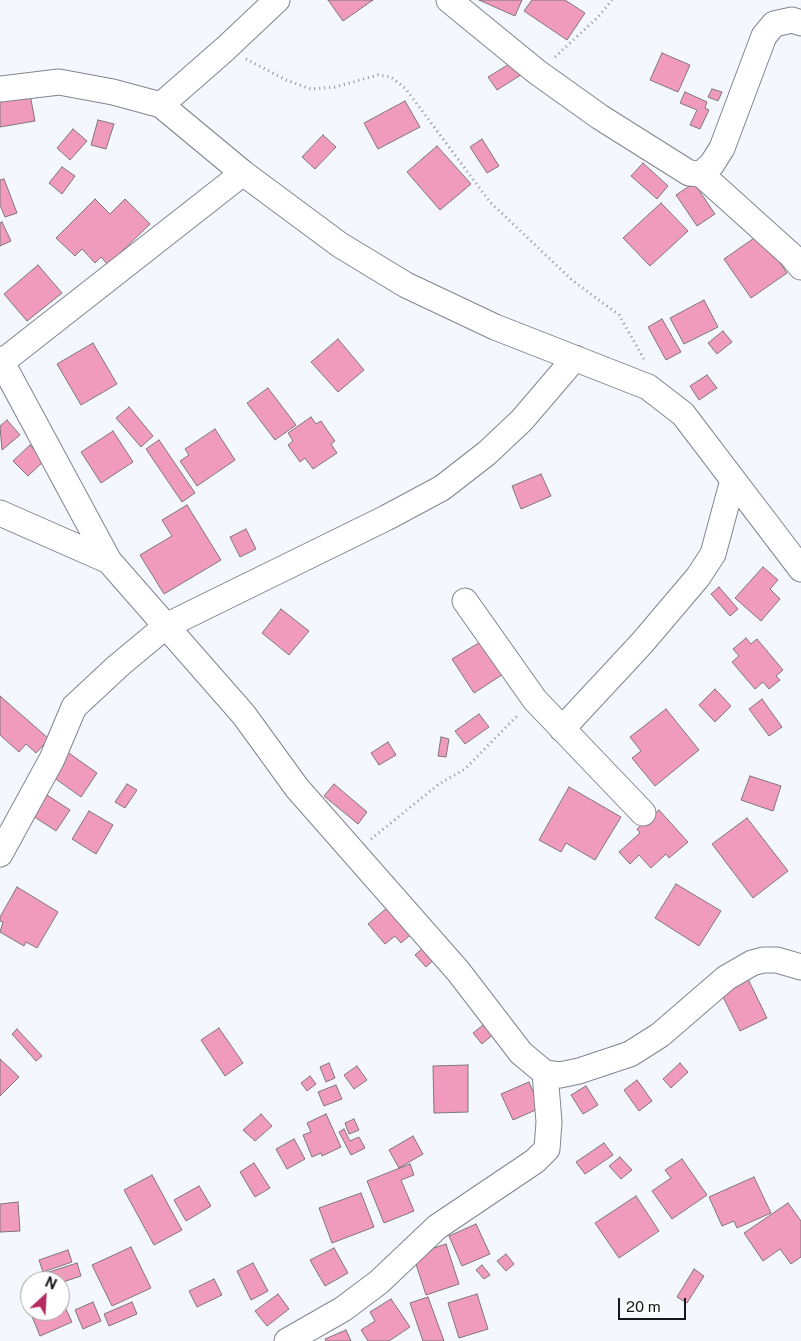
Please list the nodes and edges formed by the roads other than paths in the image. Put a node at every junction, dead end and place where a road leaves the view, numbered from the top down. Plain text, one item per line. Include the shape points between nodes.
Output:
1 (277, 0) edge
2 (449, 0) edge
3 (801, 23) edge
4 (0, 89) edge
5 (161, 105) junction
6 (244, 173) junction
7 (702, 174) junction
8 (801, 267) edge
9 (575, 358) junction
10 (1, 361) edge
11 (733, 480) junction
12 (0, 513) edge
13 (792, 537) edge
14 (109, 561) junction
15 (801, 569) edge
16 (465, 601) dead end
17 (166, 626) junction
18 (562, 729) junction
19 (642, 813) dead end
20 (0, 854) edge
21 (799, 968) edge
22 (545, 1073) junction
23 (286, 1341) edge

1 - 5 street
2 - 7 street via 537,72 600,117 689,173
3 - 7 street via 792,20 774,24 764,36 722,148
4 - 5 street via 58,82
5 - 6 street
6 - 9 street via 340,245 406,285 495,327
6 - 10 street
7 - 8 street
9 - 11 street via 648,386 675,407
9 - 17 street via 522,420 442,488
10 - 14 street
11 - 13 street
11 - 18 street via 718,539 708,562 642,643
12 - 14 street
13 - 15 street
14 - 17 street
16 - 18 street via 534,700
17 - 20 street via 74,708 52,759
17 - 22 street via 244,715 297,788 458,971 521,1053
18 - 19 street
21 - 22 street via 777,960 752,963 726,978 660,1035 630,1054 579,1071 560,1075
22 - 23 street via 549,1122 547,1149 535,1161 437,1227 343,1310

